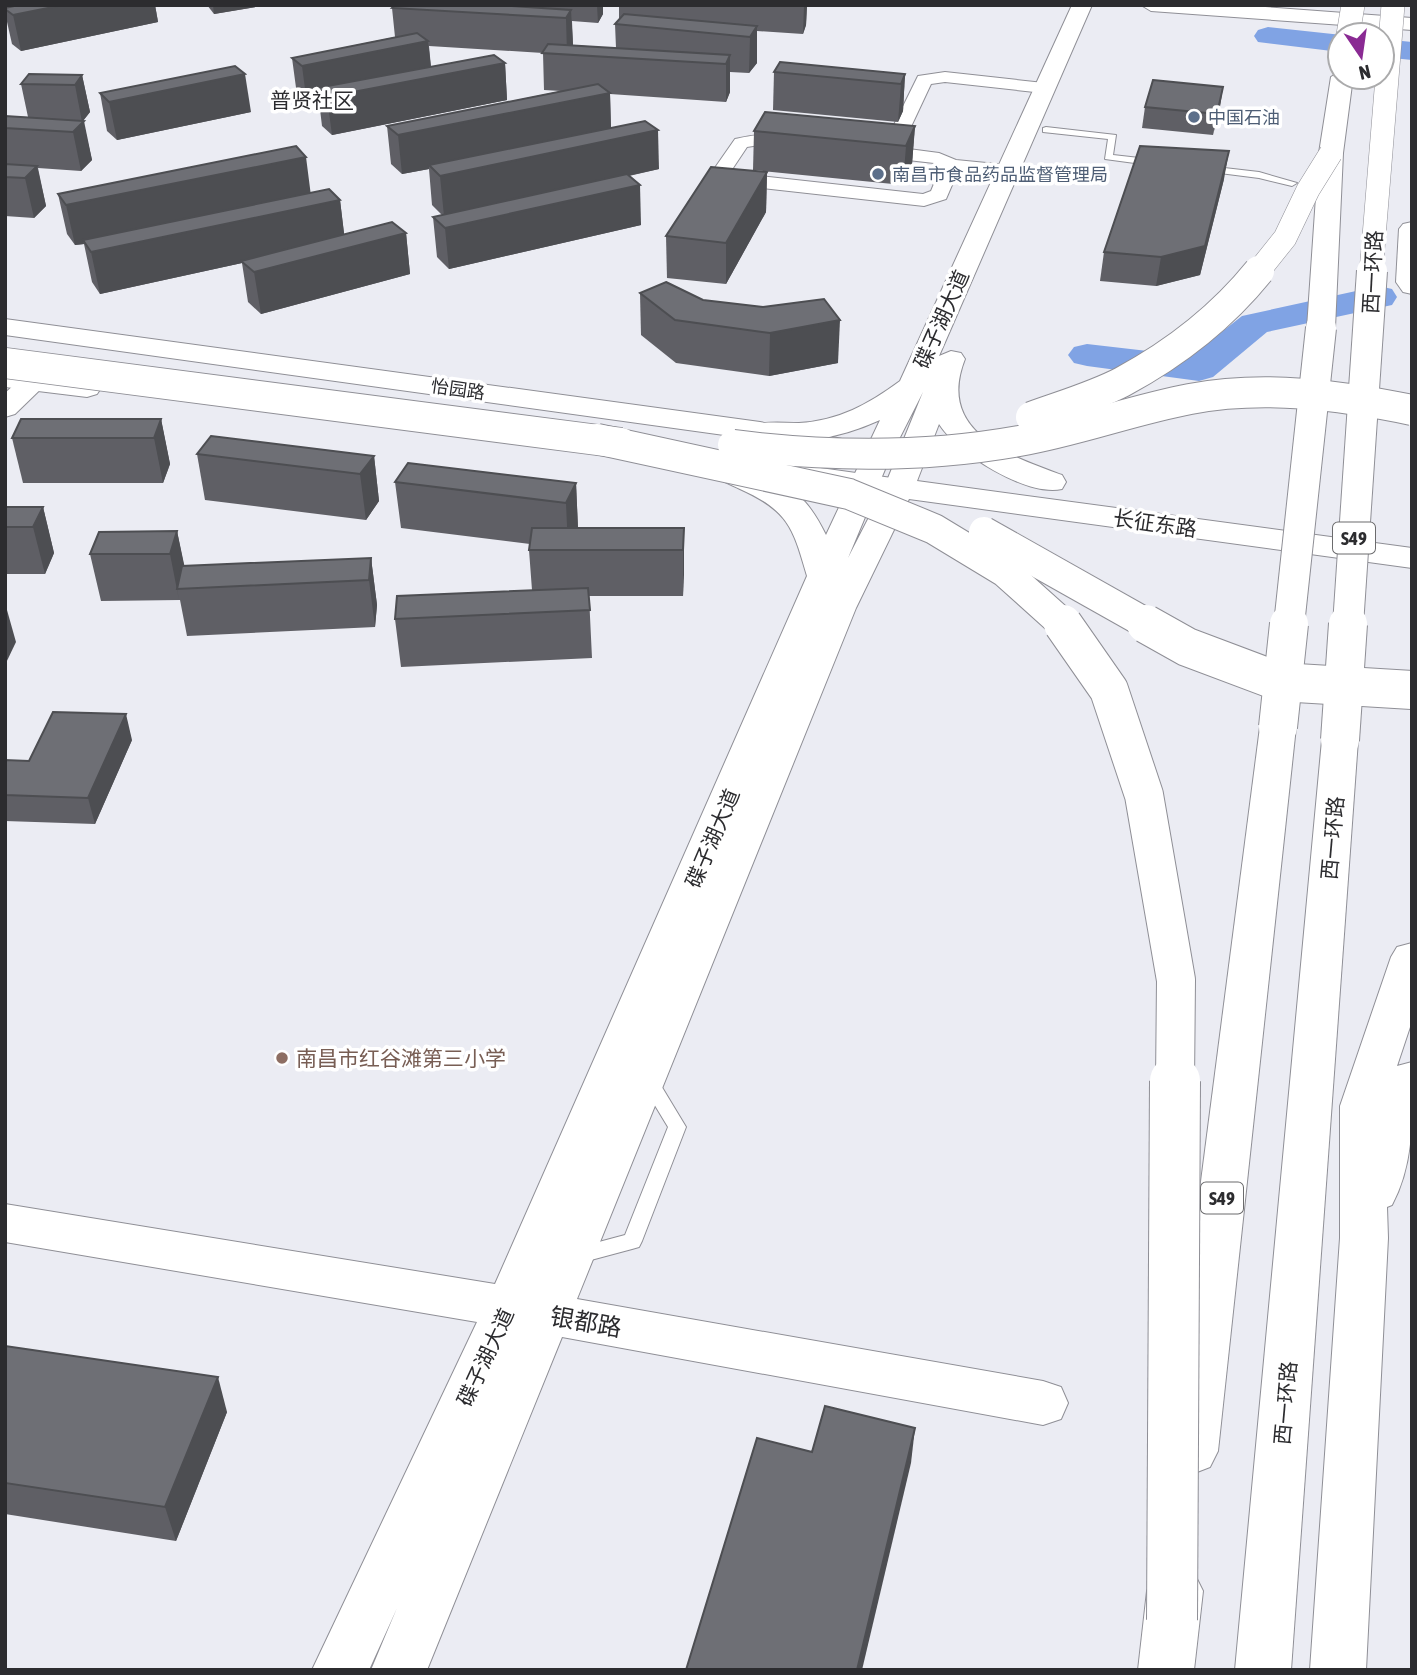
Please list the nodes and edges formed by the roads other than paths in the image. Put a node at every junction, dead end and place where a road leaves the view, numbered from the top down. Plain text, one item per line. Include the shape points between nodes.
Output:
1 (1082, 5) edge
2 (1098, 5) edge
3 (1151, 5) edge
4 (1254, 5) edge
5 (1393, 5) edge
6 (1412, 17) edge
7 (1412, 24) edge
8 (1044, 88) junction
9 (1340, 91) edge
10 (1046, 130) junction
11 (808, 144) edge
12 (849, 148) edge
13 (890, 152) junction
14 (1331, 153) junction
15 (1163, 163) edge
16 (951, 164) junction
17 (1190, 167) edge
18 (1007, 171) junction
19 (1292, 183) dead end
20 (1412, 229) edge
21 (1412, 286) edge
22 (5, 327) edge
23 (5, 348) edge
24 (5, 363) edge
25 (19, 380) edge
26 (928, 380) junction
27 (5, 408) edge
28 (1412, 410) edge
29 (760, 431) junction
30 (613, 435) junction
31 (706, 463) junction
32 (887, 472) junction
33 (1048, 495) junction
34 (1412, 533) edge
35 (1412, 558) edge
36 (841, 574) junction
37 (1412, 690) edge
38 (1412, 957) edge
39 (646, 1076) junction
40 (1412, 1078) edge
41 (5, 1223) edge
42 (1364, 1238) junction
43 (570, 1257) junction
44 (528, 1311) junction
45 (1043, 1403) dead end
46 (1172, 1620) junction
47 (340, 1670) edge
48 (400, 1670) edge
49 (1166, 1670) edge
50 (1263, 1670) edge
51 (1338, 1670) edge

1 - 8 main road, 碟子湖大道
2 - 10 main road, 碟子湖大道
3 - 7 main road
4 - 6 main road
5 - 50 main road, 西一环路 / S49, bridge via 1340,740
8 - 13 street via 933,77 924,80 906,103
8 - 18 main road, 碟子湖大道
9 - 14 main road, S49
10 - 15 lane via 1113,137 1108,157
10 - 26 main road, 碟子湖大道
11 - 16 street via 766,139 741,143 721,172 727,178 924,200 939,195
12 - 13 street
13 - 16 street via 939,158
14 - 30 main road, bridge via 1285,238 1241,293 1188,342 1120,383 1039,415 970,432 877,444 773,444
14 - 46 main road, S49, bridge via 1321,328
16 - 18 street
17 - 19 lane
18 - 26 main road, 碟子湖大道
20 - 21 main road
22 - 29 main road, 怡园路
23 - 30 main road
24 - 30 main road, bridge
25 - 27 main road
25 - 31 main road
26 - 29 main road via 884,408 846,424 815,431
26 - 32 main road, 碟子湖大道
26 - 33 main road via 971,445 1010,466
28 - 30 main road, bridge via 1346,396 1216,395 1021,441 926,454 842,456
29 - 32 main road, 怡园路
30 - 37 main road, bridge via 857,485 974,527 1187,647 1280,682
30 - 46 main road, bridge via 849,494 934,528 1005,572 1062,622 1109,690 1144,795 1176,980
31 - 32 main road
31 - 36 main road via 773,491 797,509
32 - 33 main road, 长征东路
32 - 36 main road, 碟子湖大道
33 - 34 main road, 长征东路
33 - 35 main road, 长征东路
33 - 36 main road via 940,522
36 - 39 main road, 碟子湖大道 via 839,608
36 - 44 main road, 碟子湖大道
38 - 42 main road via 1362,1107
39 - 43 main road, 碟子湖大道
39 - 43 lane via 677,1127 632,1241
40 - 42 main road via 1399,1105
41 - 44 main road, 银都路
42 - 51 main road
43 - 44 main road, 碟子湖大道
44 - 45 main road, 银都路
44 - 47 main road, 碟子湖大道
44 - 48 main road, 碟子湖大道
46 - 49 main road, S49

